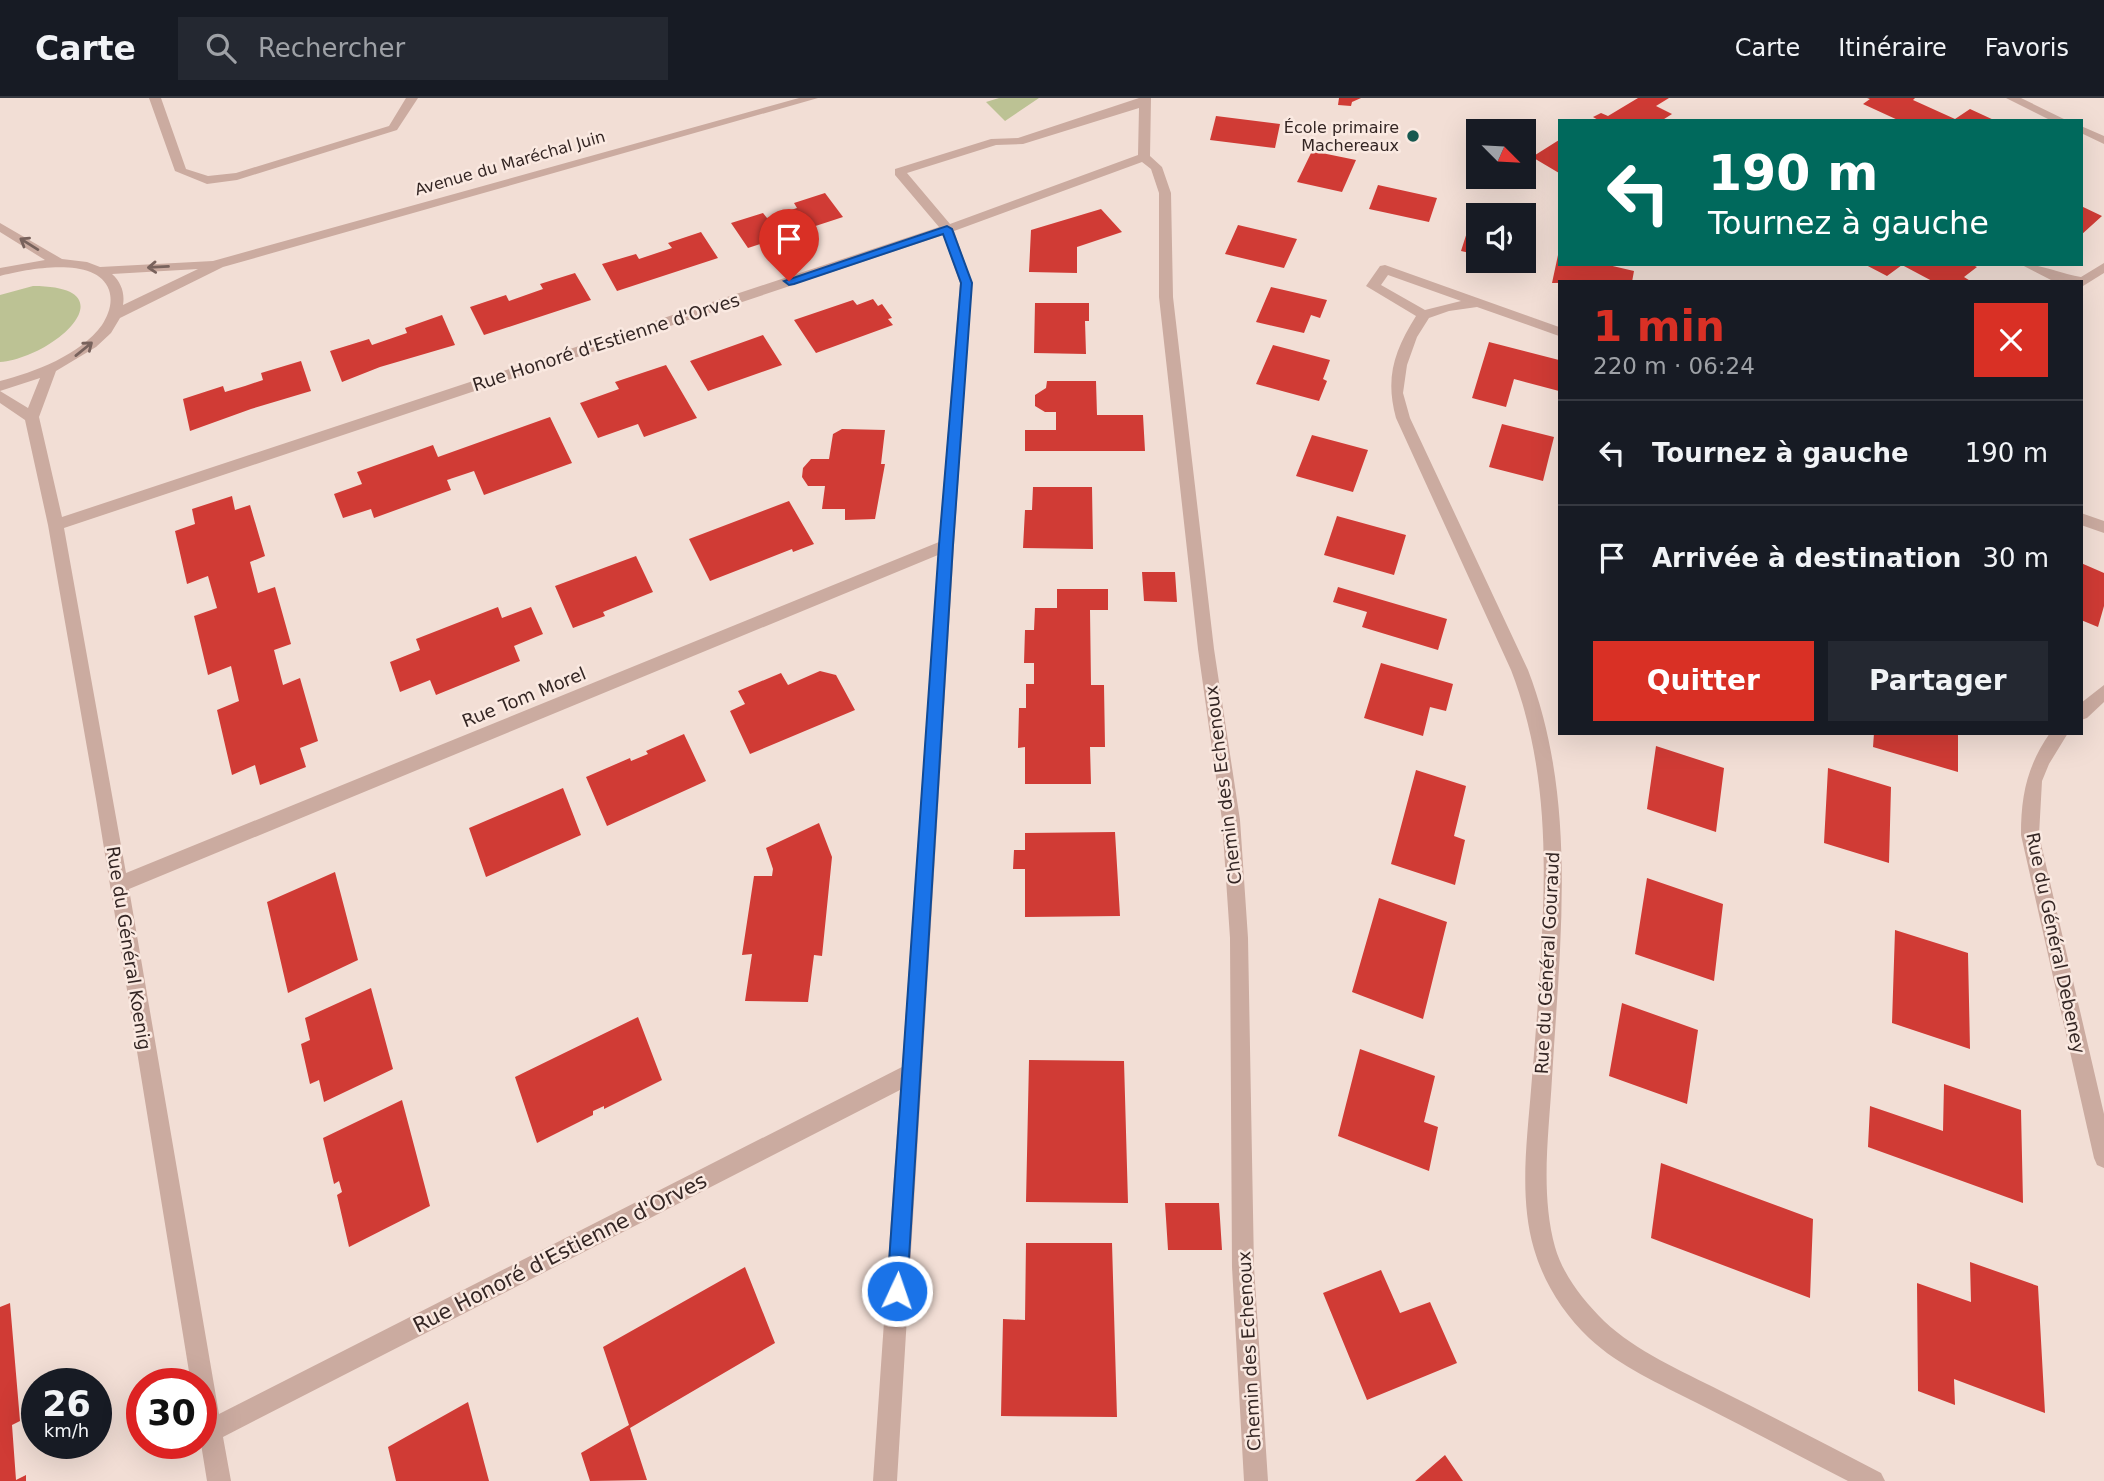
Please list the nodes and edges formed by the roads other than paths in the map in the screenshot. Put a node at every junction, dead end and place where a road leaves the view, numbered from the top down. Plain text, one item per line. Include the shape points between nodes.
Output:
1 (155, 98) edge
2 (412, 98) edge
3 (812, 98) edge
4 (2012, 98) edge
5 (1145, 100) edge
6 (2058, 119) edge
7 (2083, 130) edge
8 (2104, 140) edge
9 (1144, 157) junction
10 (0, 226) edge
11 (947, 229) junction
12 (57, 262) junction
13 (218, 264) junction
14 (2030, 266) edge
15 (2104, 267) edge
16 (98, 271) junction
17 (0, 272) edge
18 (2070, 280) edge
19 (2083, 282) edge
20 (1478, 303) junction
21 (114, 315) junction
22 (1423, 315) junction
23 (1558, 332) edge
24 (50, 370) junction
25 (0, 386) edge
26 (0, 396) edge
27 (32, 416) junction
28 (2083, 520) edge
29 (56, 525) junction
30 (2104, 527) edge
31 (946, 545) junction
32 (2104, 692) edge
33 (2083, 711) edge
34 (2059, 735) edge
35 (118, 885) junction
36 (910, 1074) junction
37 (2104, 1158) edge
38 (200, 1368) edge
39 (217, 1428) edge
40 (215, 1459) edge
41 (219, 1481) edge
42 (885, 1481) edge
43 (1256, 1481) edge
44 (1873, 1481) edge

1 - 2 street via 181,171 207,180 237,176 393,128
3 - 13 street, Avenue du Maréchal Juin
4 - 6 street
5 - 9 street
5 - 11 street via 1019,142 995,141 899,172
7 - 8 street
9 - 11 street, Rue Honoré d'Estienne d'Orves
9 - 43 street, Chemin des Echenoux via 1156,167 1165,193 1166,297 1206,649 1231,820 1239,938 1243,1267
12 -> 10 street
11 - 29 street, Rue Honoré d'Estienne d'Orves
11 - 31 street via 967,283
12 - 16 street, Avenue du Maréchal Juin
12 - 17 street
13 -> 16 street, Avenue du Maréchal Juin
13 - 21 street, Avenue du Maréchal Juin
14 - 18 street
15 - 19 street
16 - 21 street via 112,282 118,298
20 - 22 street
20 - 22 street via 1385,270 1373,286
20 - 23 street
24 -> 21 street via 100,335
22 - 44 street, Rue du Général Gouraud via 1400,365 1399,405 1513,653 1544,752 1554,882 1538,1215 1552,1268 1603,1338 1633,1358
24 - 25 street
24 - 27 street
26 - 27 street
27 - 29 street, Rue du Général Koenig
28 - 30 street
29 - 35 street, Rue du Général Koenig
31 - 35 street, Rue Tom Morel
31 - 36 street
32 - 33 street
34 - 37 street, Rue du Général Debeney via 2040,760 2029,792 2029,835
35 - 38 street, Rue du Général Koenig
36 - 39 street, Rue Honoré d'Estienne d'Orves
36 - 42 street
40 - 41 street, Rue du Général Koenig

